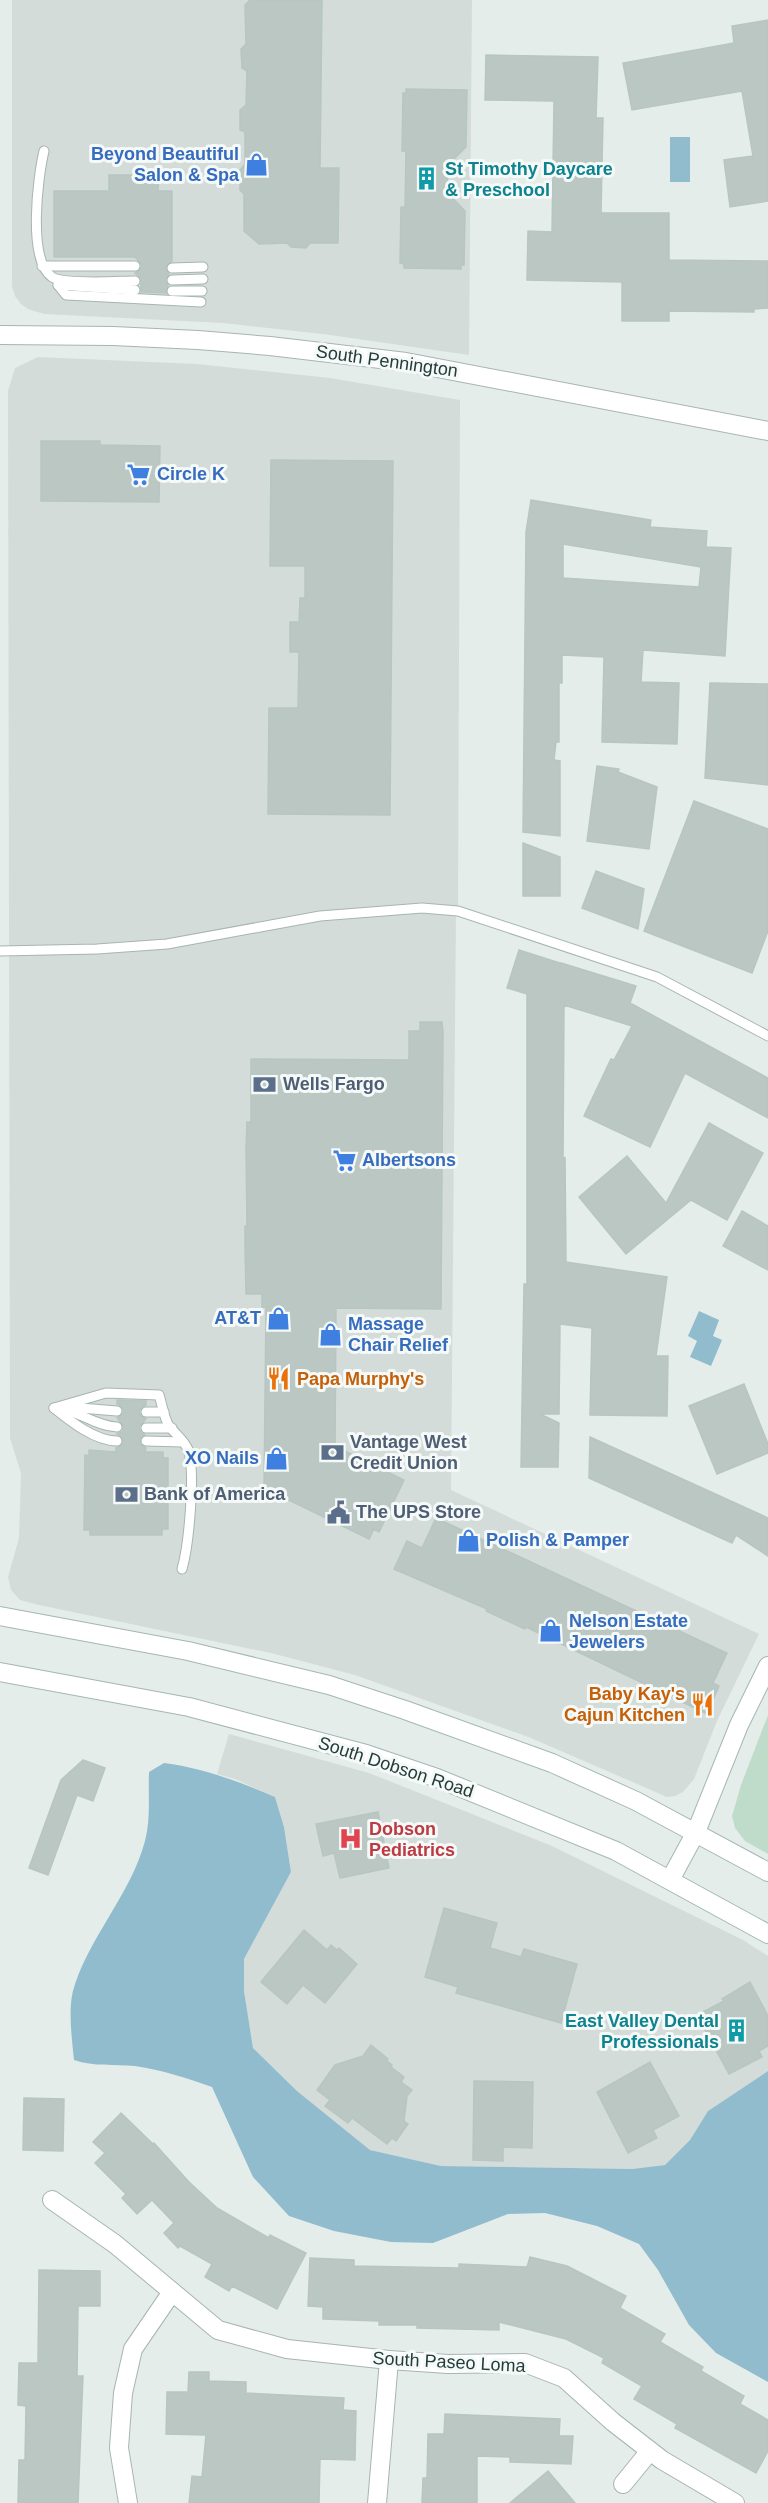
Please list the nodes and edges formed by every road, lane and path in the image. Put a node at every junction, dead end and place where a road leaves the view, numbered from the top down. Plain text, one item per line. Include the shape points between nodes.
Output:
1 (44, 150) dead end
2 (42, 266) junction
3 (135, 266) dead end
4 (204, 267) dead end
5 (172, 268) dead end
6 (51, 276) junction
7 (203, 279) dead end
8 (172, 280) dead end
9 (58, 285) junction
10 (172, 291) dead end
11 (202, 291) dead end
12 (201, 302) dead end
13 (0, 335) edge
14 (768, 431) edge
15 (0, 951) edge
16 (768, 1036) edge
17 (54, 1408) junction
18 (117, 1411) dead end
19 (146, 1412) dead end
20 (165, 1412) junction
21 (117, 1427) dead end
22 (146, 1428) dead end
23 (172, 1428) junction
24 (117, 1441) dead end
25 (146, 1442) dead end
26 (183, 1442) junction
27 (183, 1569) dead end
28 (0, 1616) edge
29 (768, 1666) edge
30 (0, 1672) edge
31 (696, 1832) junction
32 (768, 1872) edge
33 (670, 1880) junction
34 (768, 1934) edge
35 (52, 2200) dead end
36 (172, 2292) junction
37 (388, 2360) junction
38 (650, 2451) junction
39 (622, 2484) dead end
40 (128, 2503) edge
41 (377, 2503) edge
42 (735, 2503) edge

1 - 2 lane via 38,176 38,246
2 - 3 lane
2 - 6 lane
4 - 5 lane
6 - 9 lane
6 - 9 lane via 135,285
7 - 8 lane
9 - 12 lane via 66,295
10 - 11 lane
13 - 14 street, South Pennington via 198,340 394,361
15 - 16 lane via 97,950 167,944 320,916 422,908 458,911 657,977
17 - 18 lane
17 - 20 lane via 106,1393 159,1395
17 - 21 lane
17 - 24 lane via 97,1437
19 - 20 lane
20 - 23 lane
22 - 23 lane
23 - 26 lane
25 - 26 lane
26 - 27 lane via 191,1467 188,1550
28 - 31 street via 181,1649 329,1685 552,1763
29 - 31 street via 738,1725
30 - 33 street, South Dobson Road via 189,1707 366,1754 505,1804 616,1851
31 - 32 street
31 - 33 street
33 - 34 street, South Dobson Road
35 - 36 street, South Paseo Loma via 115,2244
36 - 37 street, South Paseo Loma via 218,2330 287,2349
36 - 40 street via 133,2349 123,2393 119,2448
37 - 38 street, South Paseo Loma via 525,2363 564,2378
37 - 41 street
38 - 39 street
38 - 42 street, South Paseo Loma

